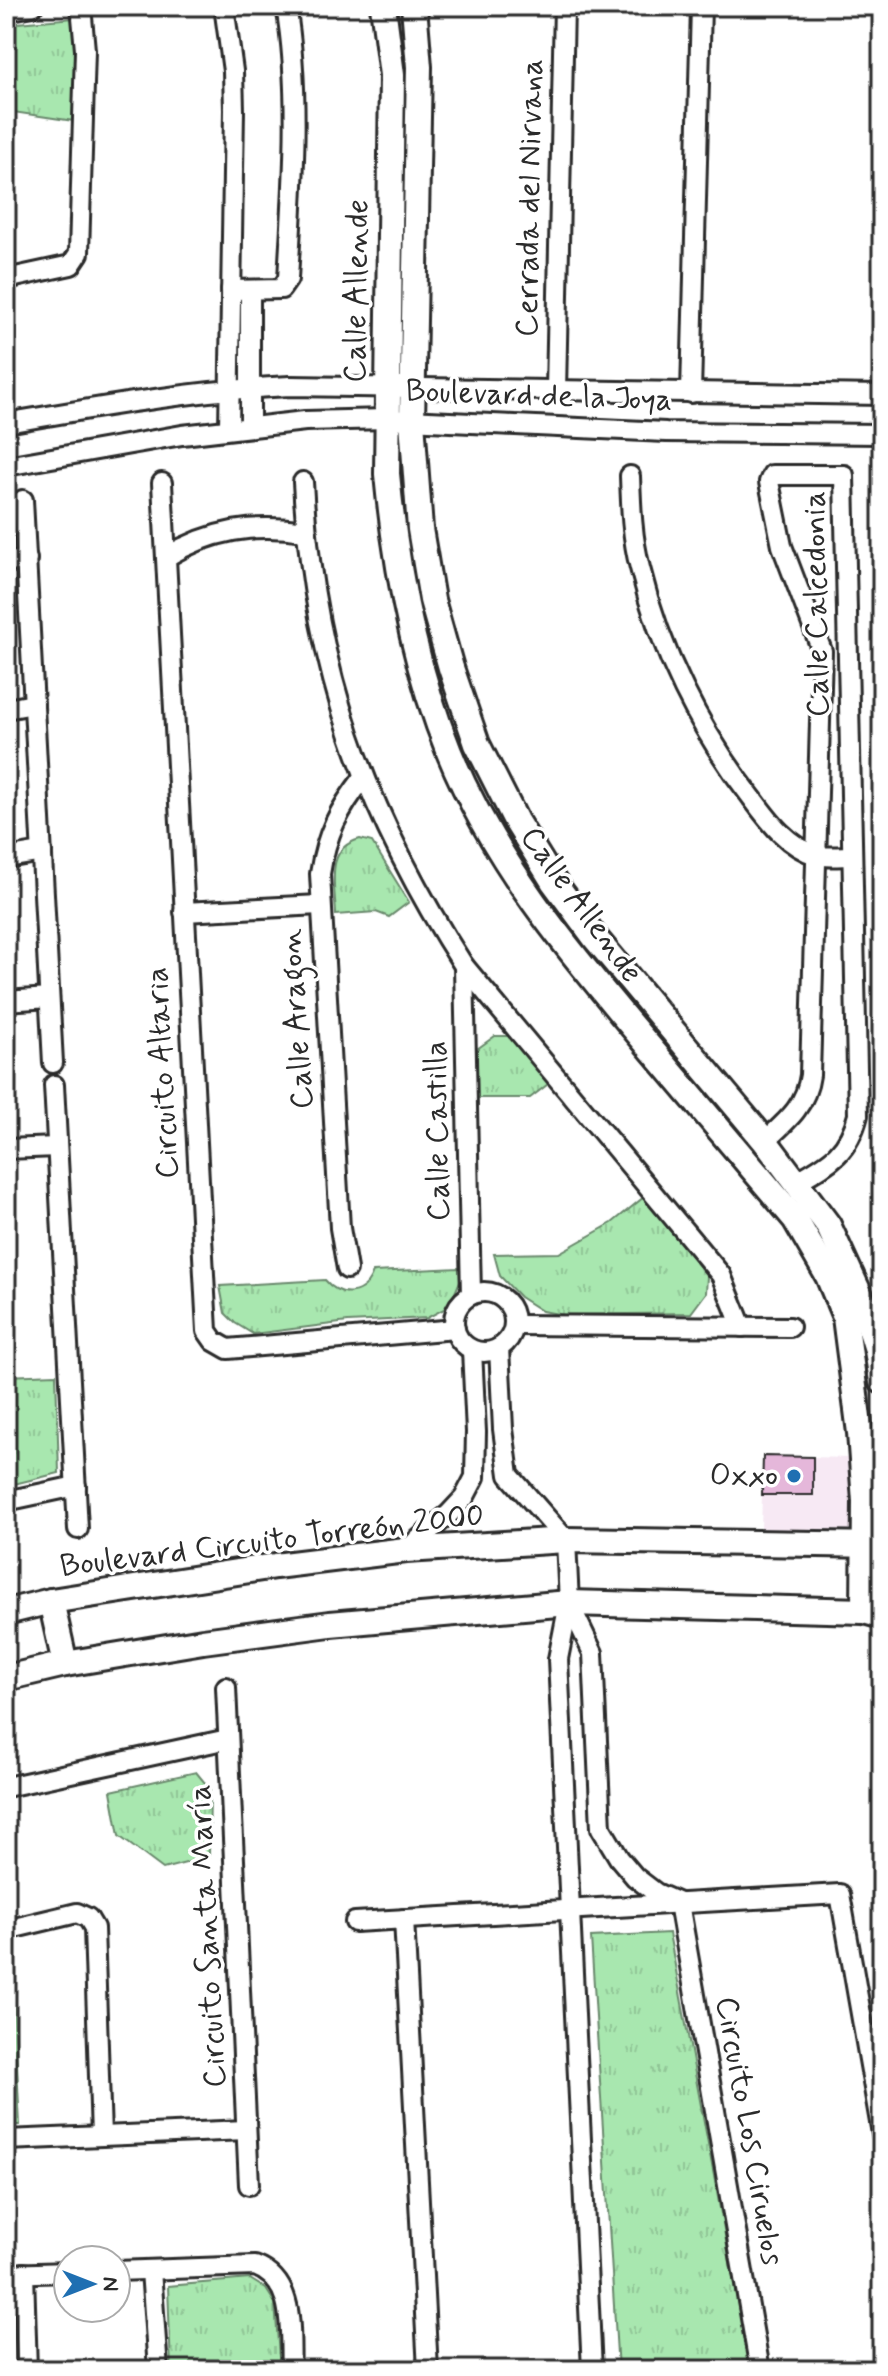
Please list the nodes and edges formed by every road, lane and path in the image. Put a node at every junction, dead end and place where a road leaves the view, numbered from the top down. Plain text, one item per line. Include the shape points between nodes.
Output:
1 (33, 6) edge
2 (81, 6) edge
3 (224, 6) edge
4 (286, 6) edge
5 (383, 6) edge
6 (414, 6) edge
7 (564, 6) edge
8 (701, 6) edge
9 (6, 11) edge
10 (6, 279) edge
11 (241, 290) junction
12 (387, 385) junction
13 (250, 387) junction
14 (413, 387) junction
15 (230, 390) junction
16 (556, 391) junction
17 (691, 393) junction
18 (882, 395) edge
19 (387, 419) junction
20 (412, 421) junction
21 (6, 423) edge
22 (250, 426) junction
23 (229, 428) junction
24 (882, 434) edge
25 (6, 466) edge
26 (630, 476) dead end
27 (303, 482) dead end
28 (162, 483) dead end
29 (23, 500) dead end
30 (305, 531) junction
31 (166, 557) junction
32 (27, 559) junction
33 (6, 563) edge
34 (847, 649) junction
35 (822, 651) junction
36 (34, 704) junction
37 (6, 709) edge
38 (364, 777) junction
39 (42, 852) junction
40 (818, 856) junction
41 (852, 856) junction
42 (6, 858) edge
43 (320, 905) junction
44 (184, 912) junction
45 (464, 966) junction
46 (49, 998) junction
47 (6, 1001) edge
48 (53, 1063) dead end
49 (54, 1085) dead end
50 (765, 1141) junction
51 (57, 1147) junction
52 (6, 1149) edge
53 (796, 1182) junction
54 (347, 1269) dead end
55 (471, 1295) junction
56 (514, 1325) junction
57 (742, 1327) junction
58 (790, 1327) dead end
59 (455, 1329) junction
60 (499, 1348) junction
61 (472, 1350) junction
62 (882, 1381) edge
63 (476, 1405) junction
64 (502, 1405) junction
65 (509, 1475) junction
66 (475, 1477) junction
67 (76, 1486) junction
68 (6, 1501) edge
69 (78, 1529) dead end
70 (566, 1540) junction
71 (874, 1544) edge
72 (406, 1550) junction
73 (51, 1601) junction
74 (569, 1603) junction
75 (6, 1612) edge
76 (873, 1613) edge
77 (65, 1664) junction
78 (6, 1678) edge
79 (226, 1687) dead end
80 (228, 1739) junction
81 (6, 1787) edge
82 (601, 1828) junction
83 (566, 1829) junction
84 (679, 1903) junction
85 (569, 1909) junction
86 (404, 1919) junction
87 (355, 1922) dead end
88 (6, 1930) edge
89 (246, 2130) junction
90 (882, 2134) edge
91 (101, 2136) junction
92 (6, 2140) edge
93 (249, 2185) dead end
94 (151, 2270) junction
95 (132, 2271) edge
96 (52, 2273) edge
97 (15, 2274) edge
98 (27, 2370) edge
99 (158, 2370) edge
100 (291, 2370) edge
101 (428, 2370) edge
102 (592, 2370) edge
103 (760, 2370) edge

1 - 9 street
2 - 10 street via 85,50 79,253 71,265
3 - 11 street via 233,71
4 - 11 street via 294,116 288,279 281,289
5 - 12 street, Calle Allende via 392,75
6 - 14 street, Calle Allende via 419,67
7 - 16 street, Cerrada del Nirvana
8 - 17 street
11 - 13 street
11 - 15 street
12 - 13 street, Boulevard de la Joya
12 - 14 street, Boulevard de la Joya
12 - 19 street, Calle Allende
13 - 15 street, Boulevard de la Joya
13 - 22 street
14 - 16 street, Boulevard de la Joya
14 - 20 street, Calle Allende
15 - 21 street, Boulevard de la Joya
15 - 23 street
16 - 17 street, Boulevard de la Joya
17 - 18 street, Boulevard de la Joya
19 - 20 street, Boulevard de la Joya
19 - 22 street, Boulevard de la Joya
19 - 71 street, Calle Allende via 393,540 404,602 449,752 490,835 538,911 795,1219 828,1276 845,1317
20 - 24 street, Boulevard de la Joya
20 - 50 street, Calle Allende via 420,529 432,600 477,744 516,821 562,893
22 - 23 street, Boulevard de la Joya
23 - 25 street, Boulevard de la Joya
26 - 40 street via 640,567 663,643 692,706 772,824
27 - 30 street
28 - 31 street, Circuito Altaria
29 - 32 street
30 - 31 street via 276,526 232,530 190,542
30 - 38 street via 331,679
31 - 44 street, Circuito Altaria
32 - 33 street
32 - 36 street
34 - 35 street
34 - 35 street, Calle Calcedonia via 845,476 772,475 782,546
34 - 41 street, Calle Calcedonia
35 - 40 street, Calle Calcedonia
36 - 37 street
36 - 39 street
38 - 43 street, Calle Aragon via 341,805 324,846
38 - 45 street via 403,864
39 - 42 street
39 - 46 street
40 - 41 street
40 - 50 street, Calle Calcedonia via 808,1090 793,1116
41 - 53 street, Calle Calcedonia via 858,1115 840,1154
43 - 44 street
43 - 54 street, Calle Aragon
44 - 59 street, Circuito Altaria via 207,1331 228,1349
45 - 55 street, Calle Castilla
45 - 57 street via 721,1275
46 - 47 street
46 - 48 street
49 - 51 street
50 - 53 street, Calle Allende
51 - 52 street
51 - 67 street
53 - 62 street, Calle Allende via 843,1255 877,1350
55 - 56 street via 492,1292 501,1297
55 - 59 street via 457,1309
56 - 57 street
56 - 60 street
57 - 58 street
59 - 61 street
60 - 61 street
60 - 64 street
61 - 63 street
63 - 64 street
63 - 66 street
64 - 65 street
65 - 66 street
65 - 70 street
66 - 72 street via 449,1514
67 - 68 street
67 - 69 street
70 - 71 street, Boulevard Circuito Torreón 2000
70 - 72 street, Boulevard Circuito Torreón 2000
70 - 74 street
71 - 76 street, Calle Allende
72 - 73 street, Boulevard Circuito Torreón 2000
73 - 75 street, Boulevard Circuito Torreón 2000
73 - 77 street
74 - 76 street
74 - 77 street via 330,1624
74 - 82 street via 593,1653
74 - 83 street via 558,1659
77 - 78 street
79 - 80 street, Circuito Santa María
80 - 81 street, Circuito Santa María
80 - 89 street, Circuito Santa María
82 - 83 street
82 - 84 street via 635,1877
83 - 85 street
84 - 85 street
84 - 90 street via 840,1894
84 - 103 street, Circuito Los Ciruelos
85 - 86 street
85 - 102 street
86 - 87 street
86 - 101 street
88 - 91 street via 77,1913 94,1928
89 - 91 street
89 - 93 street, Circuito Santa María
91 - 92 street
94 - 95 street
94 - 99 street
94 - 100 street via 267,2270 278,2280 288,2306
96 - 97 street
97 - 98 street

